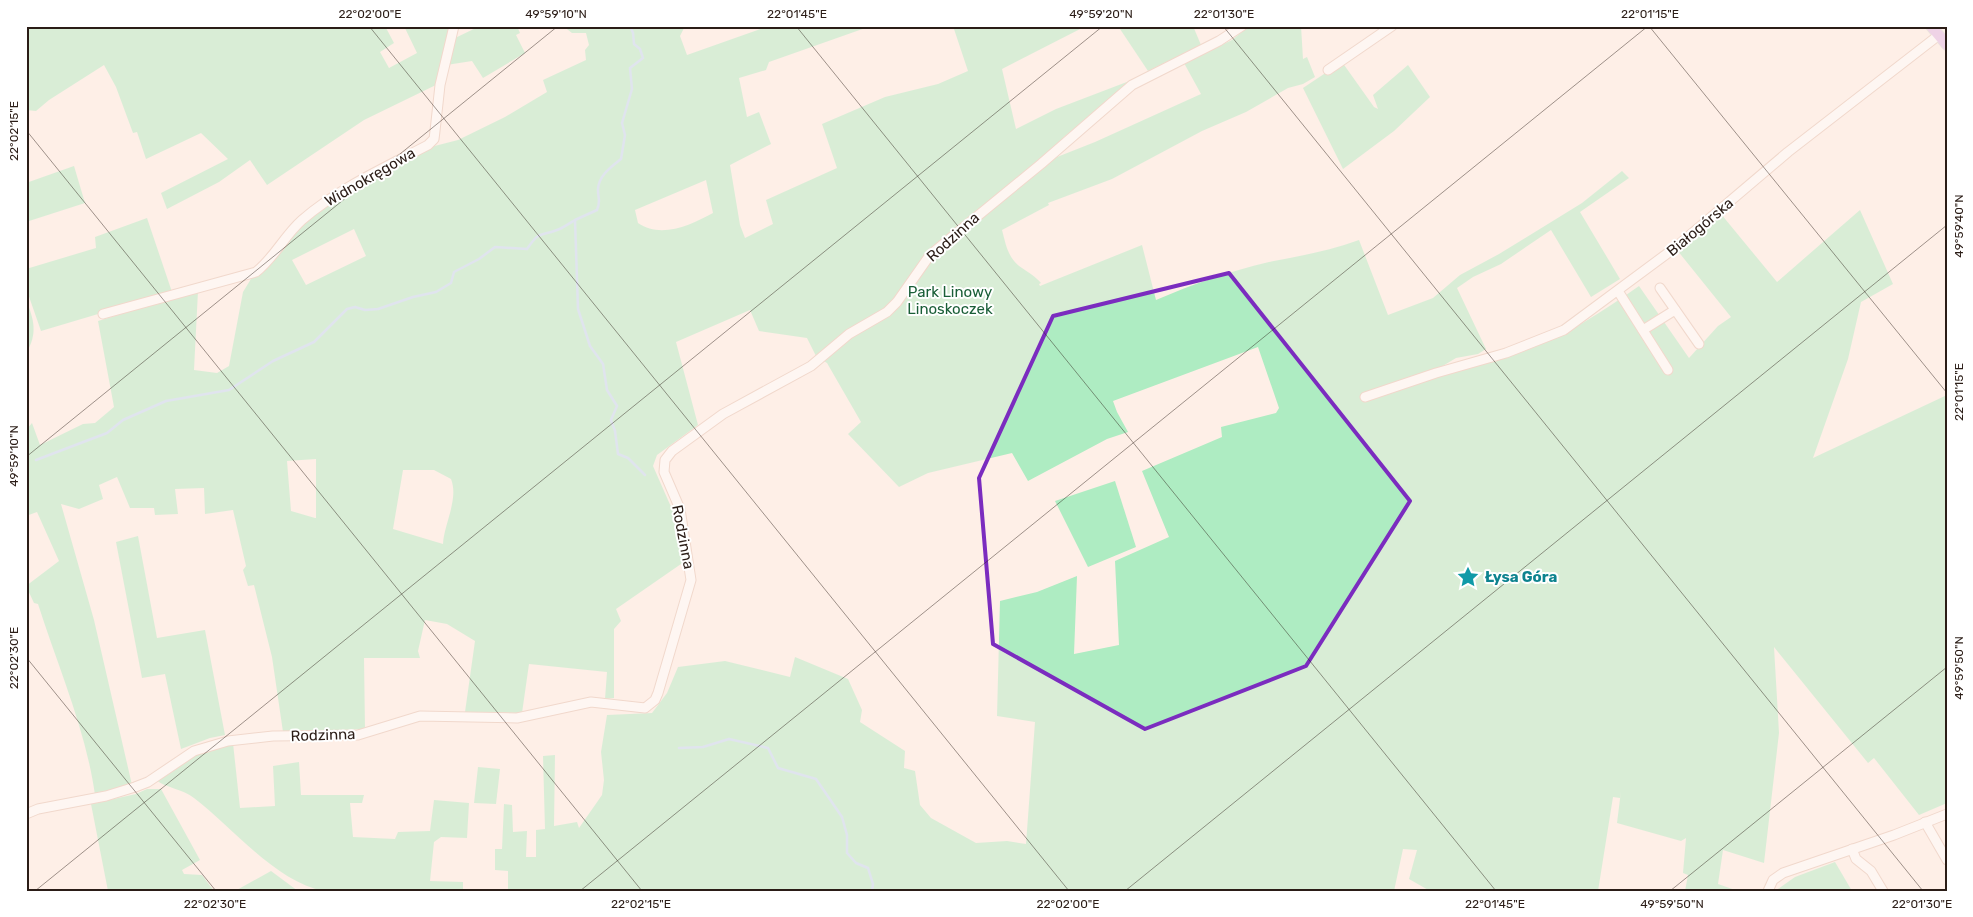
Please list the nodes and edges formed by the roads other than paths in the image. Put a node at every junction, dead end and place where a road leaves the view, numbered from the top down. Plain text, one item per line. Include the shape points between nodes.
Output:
1 (454, 26) edge
2 (1242, 26) edge
3 (1392, 26) edge
4 (1931, 26) edge
5 (1939, 35) junction
6 (1947, 45) edge
7 (1328, 70) dead end
8 (1660, 288) dead end
9 (1618, 291) junction
10 (1675, 310) junction
11 (103, 314) dead end
12 (1643, 330) junction
13 (1699, 344) dead end
14 (1668, 370) dead end
15 (1365, 397) dead end
16 (26, 814) edge
17 (1947, 814) edge
18 (1925, 822) junction
19 (1852, 850) junction
20 (1947, 860) edge
21 (1768, 891) edge
22 (1883, 891) edge

1 - 11 street, Widnokręgowa via 440,85 434,139 428,145 325,201 300,222 267,264 256,272
2 - 16 street, Rodzinna via 1132,85 930,255 897,302 886,312 849,334 811,366 723,414 672,451 665,460 664,472 680,509 691,580 658,693 650,705 640,709 591,702 517,718 420,716 358,735 245,738 194,751 154,778 118,793
3 - 7 street
4 - 5 main road
5 - 6 main road
5 - 9 street, Białogórska via 1795,146 1700,228
8 - 10 street
9 - 12 street
9 - 15 street, Białogórska via 1556,334
10 - 12 street
10 - 13 street
12 - 14 street
17 - 18 street
18 - 19 street
18 - 20 street
19 - 21 street via 1783,873 1773,880
19 - 22 street

